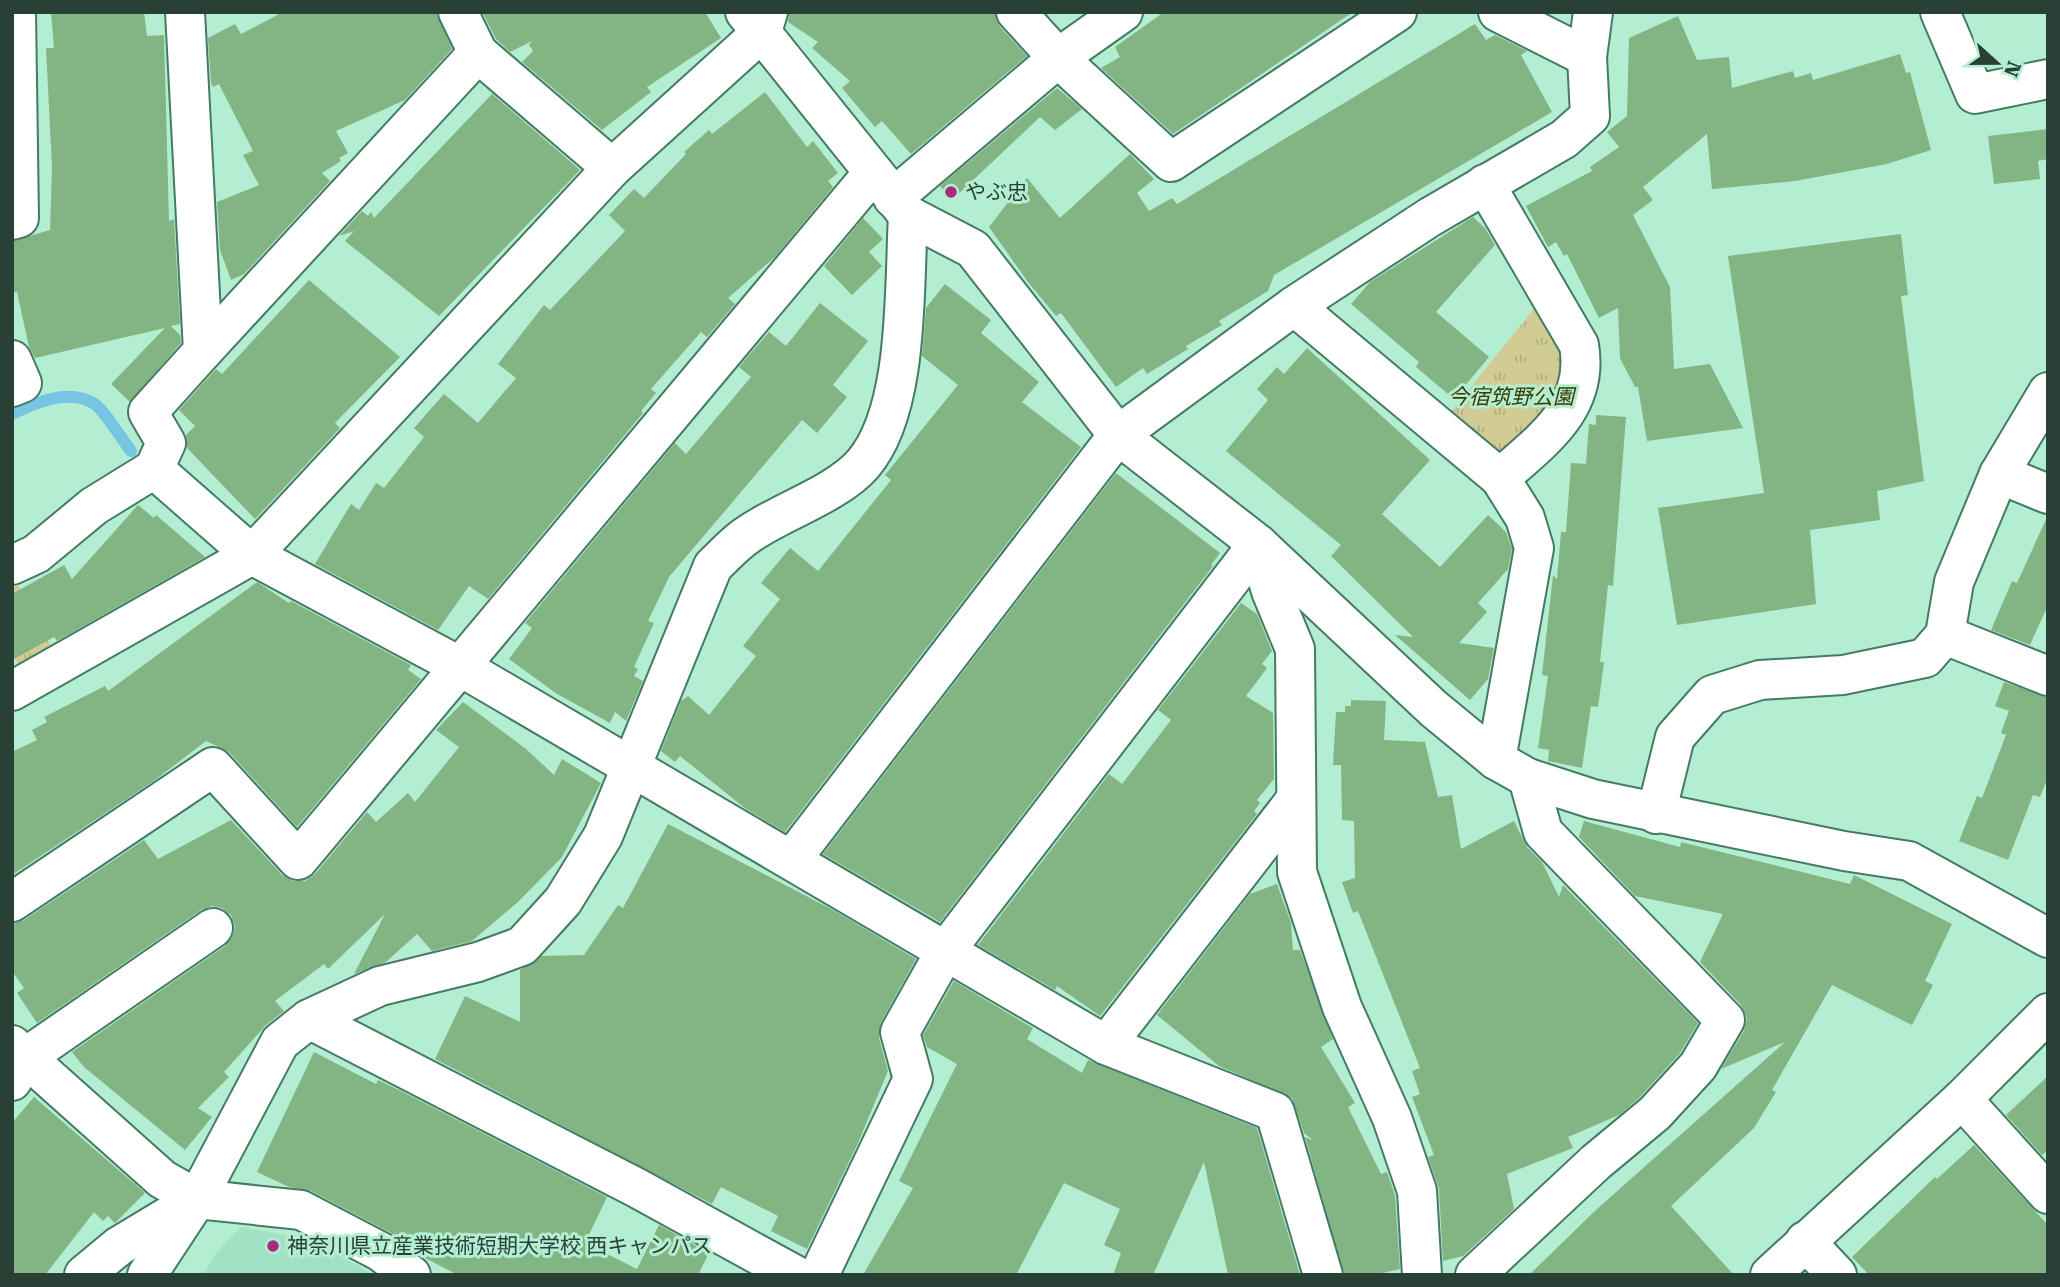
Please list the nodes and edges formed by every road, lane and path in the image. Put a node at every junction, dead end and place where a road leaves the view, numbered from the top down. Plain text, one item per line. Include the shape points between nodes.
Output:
1 (16, 12) edge
2 (458, 12) edge
3 (1016, 12) edge
4 (1124, 12) edge
5 (1397, 12) edge
6 (1498, 12) edge
7 (1593, 12) edge
8 (1940, 12) edge
9 (192, 16) edge
10 (758, 19) edge
11 (478, 53) junction
12 (1587, 57) junction
13 (1058, 58) junction
14 (2048, 79) edge
15 (612, 168) junction
16 (1485, 184) junction
17 (891, 195) junction
18 (12, 220) edge
19 (1294, 306) junction
20 (203, 351) junction
21 (12, 360) edge
22 (12, 387) edge
23 (2048, 392) edge
24 (1118, 435) junction
25 (153, 469) junction
26 (1998, 474) junction
27 (1500, 478) junction
28 (2048, 494) edge
29 (1258, 544) junction
30 (252, 555) junction
31 (12, 565) edge
32 (1945, 635) junction
33 (461, 667) junction
34 (2048, 676) edge
35 (12, 691) edge
36 (631, 768) junction
37 (1512, 769) junction
38 (1294, 802) junction
39 (1656, 814) junction
40 (792, 859) junction
41 (12, 902) edge
42 (213, 928) dead end
43 (2048, 938) edge
44 (946, 950) junction
45 (2048, 1013) edge
46 (309, 1019) junction
47 (1106, 1045) junction
48 (17, 1061) edge
49 (1962, 1099) junction
50 (2048, 1194) edge
51 (197, 1199) junction
52 (1805, 1241) junction
53 (84, 1275) edge
54 (146, 1275) edge
55 (411, 1275) edge
56 (795, 1275) edge
57 (818, 1275) edge
58 (1323, 1275) edge
59 (1422, 1275) edge
60 (1475, 1275) edge
61 (1770, 1275) edge
62 (1838, 1275) edge

1 - 18 street via 19,218
2 - 11 street
3 - 13 street
4 - 13 street
5 - 13 street via 1171,162
6 - 12 street
7 - 12 street
8 - 14 street via 1975,94
9 - 20 street
10 - 15 street
10 - 17 street
11 - 15 street
11 - 20 street
12 - 16 street via 1590,116 1564,139
13 - 17 street
15 - 30 street
16 - 19 street
16 - 27 street via 1579,345 1583,367 1576,395 1557,427
17 - 24 street via 973,248
17 - 33 street
17 - 36 street via 903,339 880,434 862,464 747,534 713,566
19 - 24 street
19 - 27 street
20 - 25 street via 148,412 166,443
21 - 22 street via 22,383
23 - 26 street
24 - 29 street
24 - 40 street
25 - 30 street
25 - 31 street via 94,506 36,554
26 - 28 street
26 - 32 street via 1954,582
27 - 37 street via 1525,517 1534,548
29 - 37 street via 1434,709
29 - 38 street via 1295,649
29 - 44 street
30 - 33 street
30 - 35 street
32 - 34 street
32 - 39 street via 1925,658 1843,675 1760,680 1712,695 1675,737
33 - 36 street
33 - 41 street via 298,860 213,767
36 - 40 street
36 - 46 street via 604,836 563,901 522,946 380,986
37 - 39 street via 1593,799
37 - 60 street via 1543,832 1725,1020 1698,1066 1655,1113
38 - 47 street
38 - 59 street via 1297,872 1342,1007 1392,1118 1417,1191
39 - 43 street via 1909,861
40 - 44 street
42 - 48 street
44 - 47 street
44 - 57 street via 900,1032 913,1079
45 - 49 street
46 - 51 street via 280,1042
46 - 56 street
47 - 58 street via 1275,1112
48 - 51 street via 162,1179
49 - 50 street
49 - 52 street
51 - 53 street via 119,1246
51 - 54 street
51 - 55 street via 301,1210 382,1252
52 - 61 street
52 - 62 street

